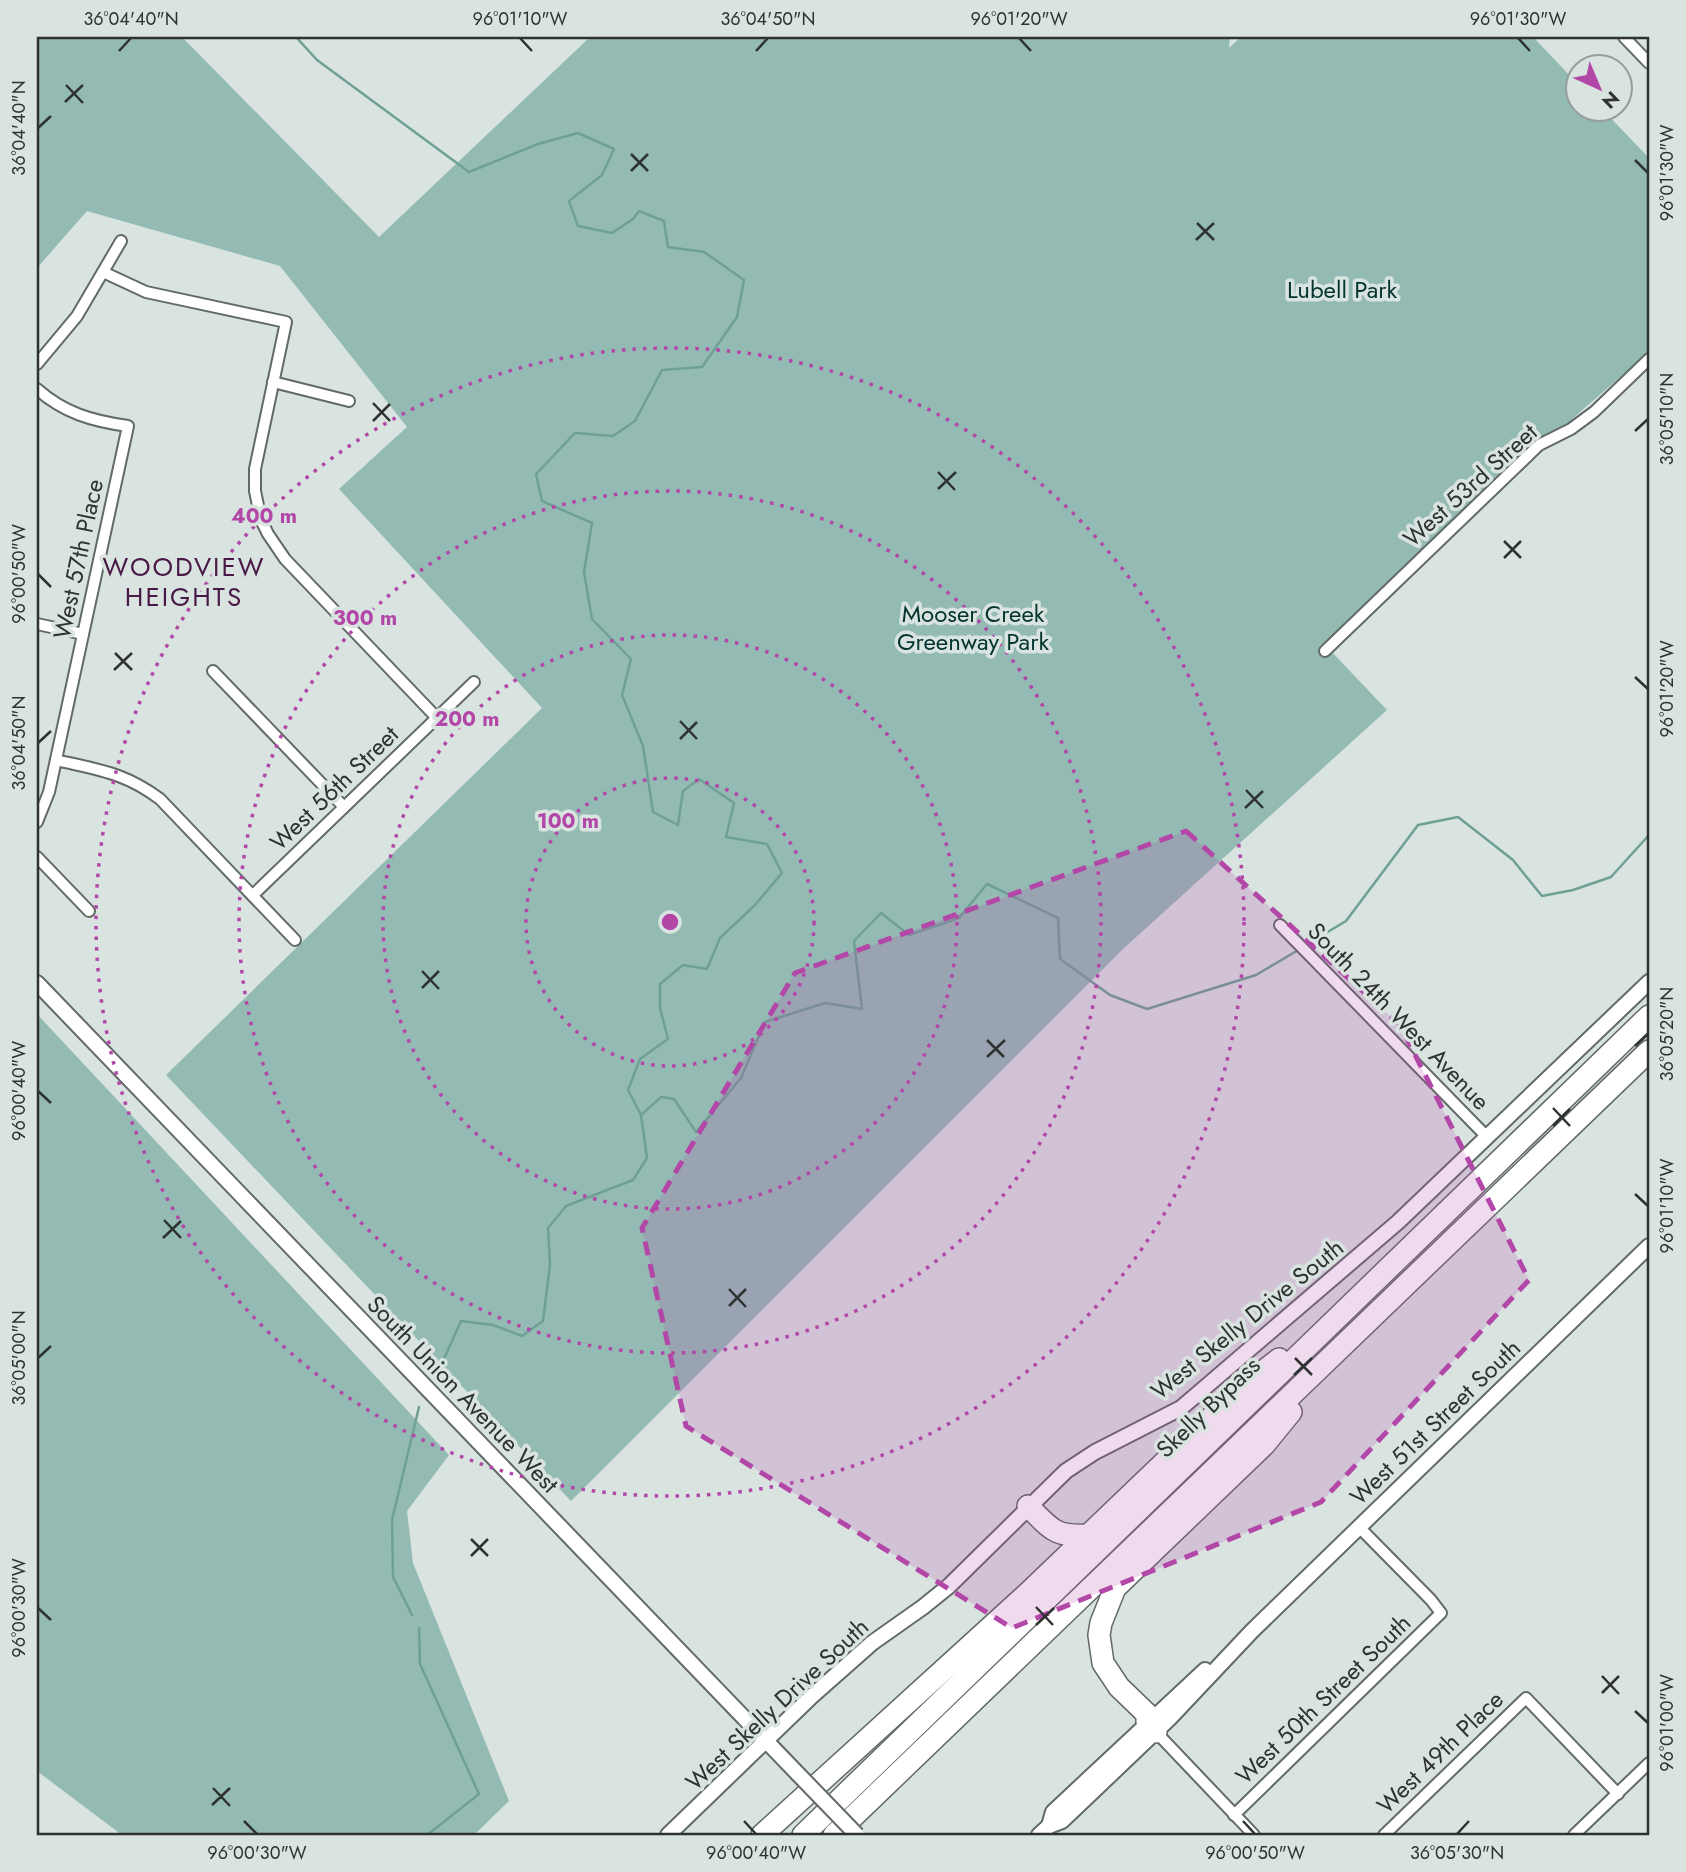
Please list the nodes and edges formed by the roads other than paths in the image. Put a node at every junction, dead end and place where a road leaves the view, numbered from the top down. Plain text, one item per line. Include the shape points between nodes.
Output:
1 (1624, 37) edge
2 (1649, 63) edge
3 (121, 242) dead end
4 (103, 272) junction
5 (1649, 359) edge
6 (37, 364) edge
7 (273, 382) junction
8 (37, 389) edge
9 (349, 401) dead end
10 (37, 624) edge
11 (83, 634) junction
12 (1325, 651) dead end
13 (213, 671) dead end
14 (474, 682) dead end
15 (437, 718) junction
16 (56, 760) junction
17 (344, 807) junction
18 (37, 822) edge
19 (37, 857) edge
20 (253, 895) junction
21 (89, 911) dead end
22 (1280, 925) dead end
23 (295, 940) dead end
24 (1649, 982) edge
25 (37, 983) edge
26 (1649, 1016) edge
27 (1649, 1051) edge
28 (1488, 1138) junction
29 (1649, 1246) edge
30 (1358, 1298) junction
31 (1374, 1315) junction
32 (1028, 1506) junction
33 (1359, 1527) junction
34 (1090, 1535) junction
35 (1152, 1727) junction
36 (767, 1742) junction
37 (1649, 1763) edge
38 (1618, 1794) junction
39 (1234, 1815) junction
40 (1049, 1832) edge
41 (668, 1835) edge
42 (762, 1835) edge
43 (803, 1835) edge
44 (834, 1835) edge
45 (857, 1835) edge
46 (1254, 1835) edge
47 (1384, 1835) edge
48 (1574, 1835) edge

1 - 2 street
3 - 4 street
4 - 6 street via 65,332
4 - 7 street via 146,292 286,322
5 - 12 street, West 53rd Street via 1594,412 1539,445
7 - 9 street
7 - 15 street via 254,480 267,532 296,572
8 - 11 street, West 57th Place via 71,413 128,426
10 - 11 street
11 - 16 street, West 57th Place
13 - 17 street
14 - 15 street, West 56th Street
15 - 17 street, West 56th Street
16 - 18 street, West 57th Place
16 - 20 street via 125,777 144,787
17 - 20 street, West 56th Street
19 - 21 street
20 - 23 street
22 - 28 street, South 24th West Avenue
24 - 28 street, West Skelly Drive South
25 - 36 street, South Union Avenue West
26 - 30 highway, Skelly Bypass
27 - 31 highway, Skelly Bypass
28 - 32 street, West Skelly Drive South via 1398,1223 1181,1408 1073,1466
29 - 33 street, West 51st Street South
30 - 34 highway via 1242,1388
30 - 43 highway, Skelly Bypass
31 - 35 highway via 1264,1445 1115,1588 1099,1635 1103,1663 1119,1687 1147,1714
31 - 44 highway, Skelly Bypass
32 - 34 highway via 1059,1534
32 - 36 street, West Skelly Drive South via 948,1586 872,1643
33 - 35 street, West 51st Street South
33 - 39 street, West 50th Street South via 1441,1613
34 - 42 highway
35 - 39 street
35 - 40 street, West 51st Street South
36 - 41 street, West Skelly Drive South
36 - 45 street, South Union Avenue West, bridge
37 - 38 street
38 - 47 street, West 49th Place via 1526,1698
38 - 48 street
39 - 46 street

